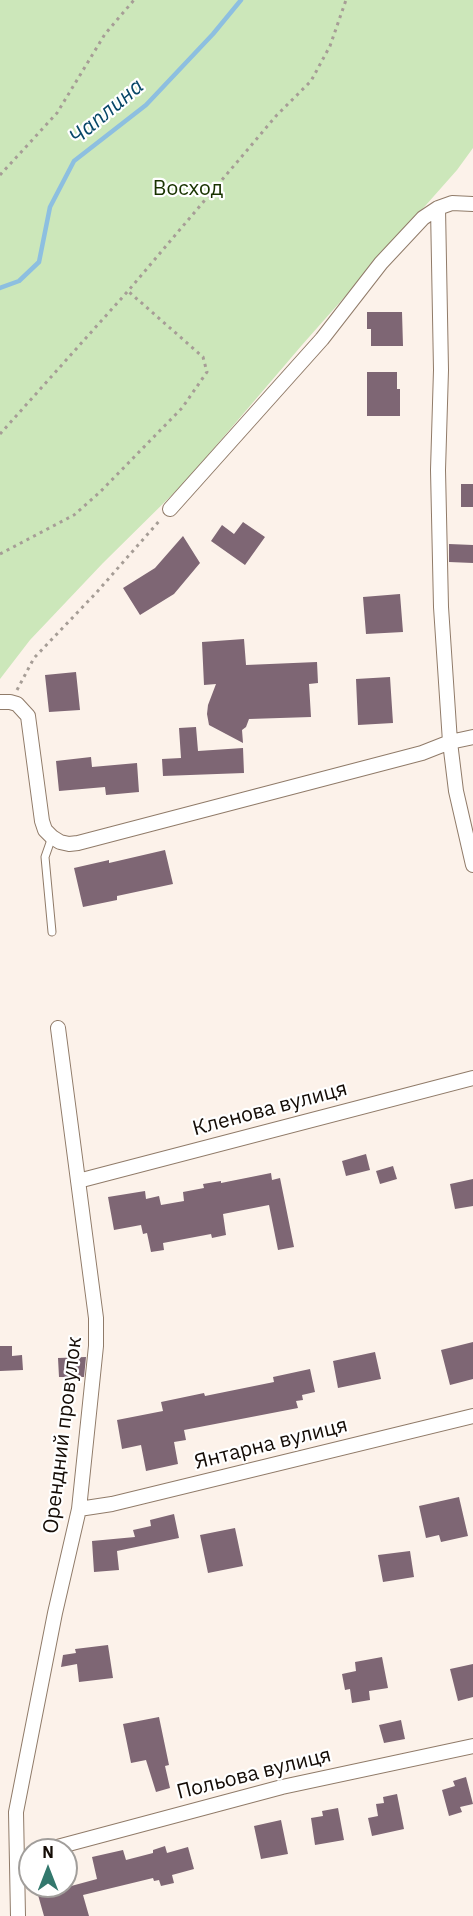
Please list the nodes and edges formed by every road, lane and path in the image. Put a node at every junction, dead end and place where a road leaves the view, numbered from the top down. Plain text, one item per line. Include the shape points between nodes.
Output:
1 (134, 0) edge
2 (346, 0) edge
3 (0, 175) edge
4 (473, 204) edge
5 (438, 208) junction
6 (128, 291) junction
7 (0, 434) edge
8 (170, 509) joint
9 (0, 554) edge
10 (5, 702) edge
11 (473, 737) edge
12 (450, 742) junction
13 (52, 837) junction
14 (473, 865) edge
15 (52, 932) dead end
16 (57, 1028) dead end
17 (473, 1078) edge
18 (78, 1181) junction
19 (473, 1416) edge
20 (79, 1509) junction
21 (473, 1746) edge
22 (20, 1838) edge
23 (78, 1841) edge
24 (20, 1898) edge
25 (18, 1916) edge

1 - 3 path via 105,34 57,113
2 - 6 path via 330,46 311,81 276,116
4 - 5 street via 452,203
5 - 8 street via 423,218 381,263 322,339
5 - 12 street via 441,607
6 - 7 path
6 - 9 path via 203,357 207,372 182,408 74,515
8 - 10 path via 34,658
10 - 13 street via 24,709 28,716 42,821
11 - 12 street
12 - 13 street via 422,753 78,843 60,842
12 - 14 street via 456,791
13 - 15 lane via 45,857
16 - 18 street, Орендний провулок
17 - 18 street, Кленова вулиця
18 - 20 street, Орендний провулок via 96,1318
19 - 20 street, Янтарна вулиця
20 - 22 street, Орендний провулок via 16,1812
21 - 23 street, Польова вулиця via 282,1787
24 - 25 street, Орендний провулок

